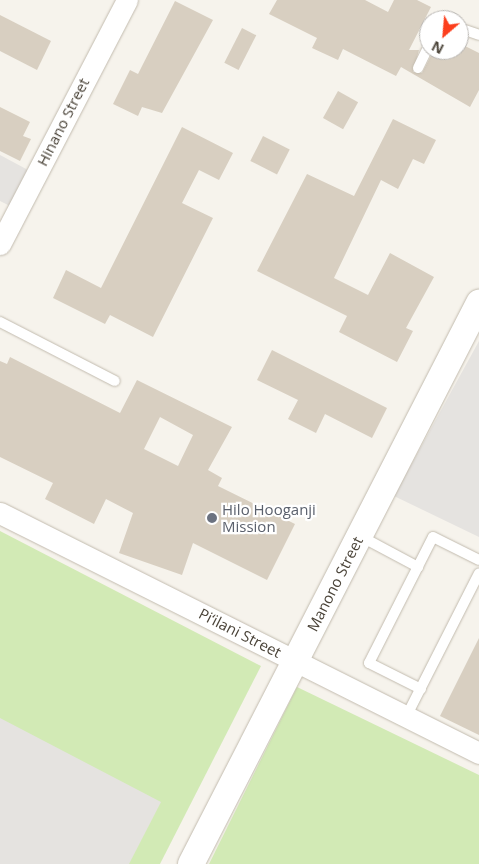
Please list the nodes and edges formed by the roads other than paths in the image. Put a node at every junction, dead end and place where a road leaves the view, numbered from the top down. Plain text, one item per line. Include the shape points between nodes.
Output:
1 (127, 0) edge
2 (422, 60) edge
3 (418, 68) dead end
4 (0, 244) edge
5 (479, 303) edge
6 (0, 322) edge
7 (115, 381) dead end
8 (0, 513) edge
9 (360, 536) junction
10 (479, 560) edge
11 (418, 567) junction
12 (479, 573) edge
13 (296, 661) junction
14 (421, 688) junction
15 (406, 717) junction
16 (479, 753) edge
17 (191, 864) edge

1 - 4 street, Hinano Street
2 - 3 lane
5 - 9 street, Manono Street
6 - 7 lane
8 - 13 street, Pi‘ilani Street
9 - 11 lane
9 - 13 street, Manono Street
10 - 11 lane via 433,537
11 - 14 lane via 369,663
12 - 14 lane
13 - 15 street, Pi‘ilani Street
13 - 17 street, Manono Street
14 - 15 lane
15 - 16 street, Pi‘ilani Street

